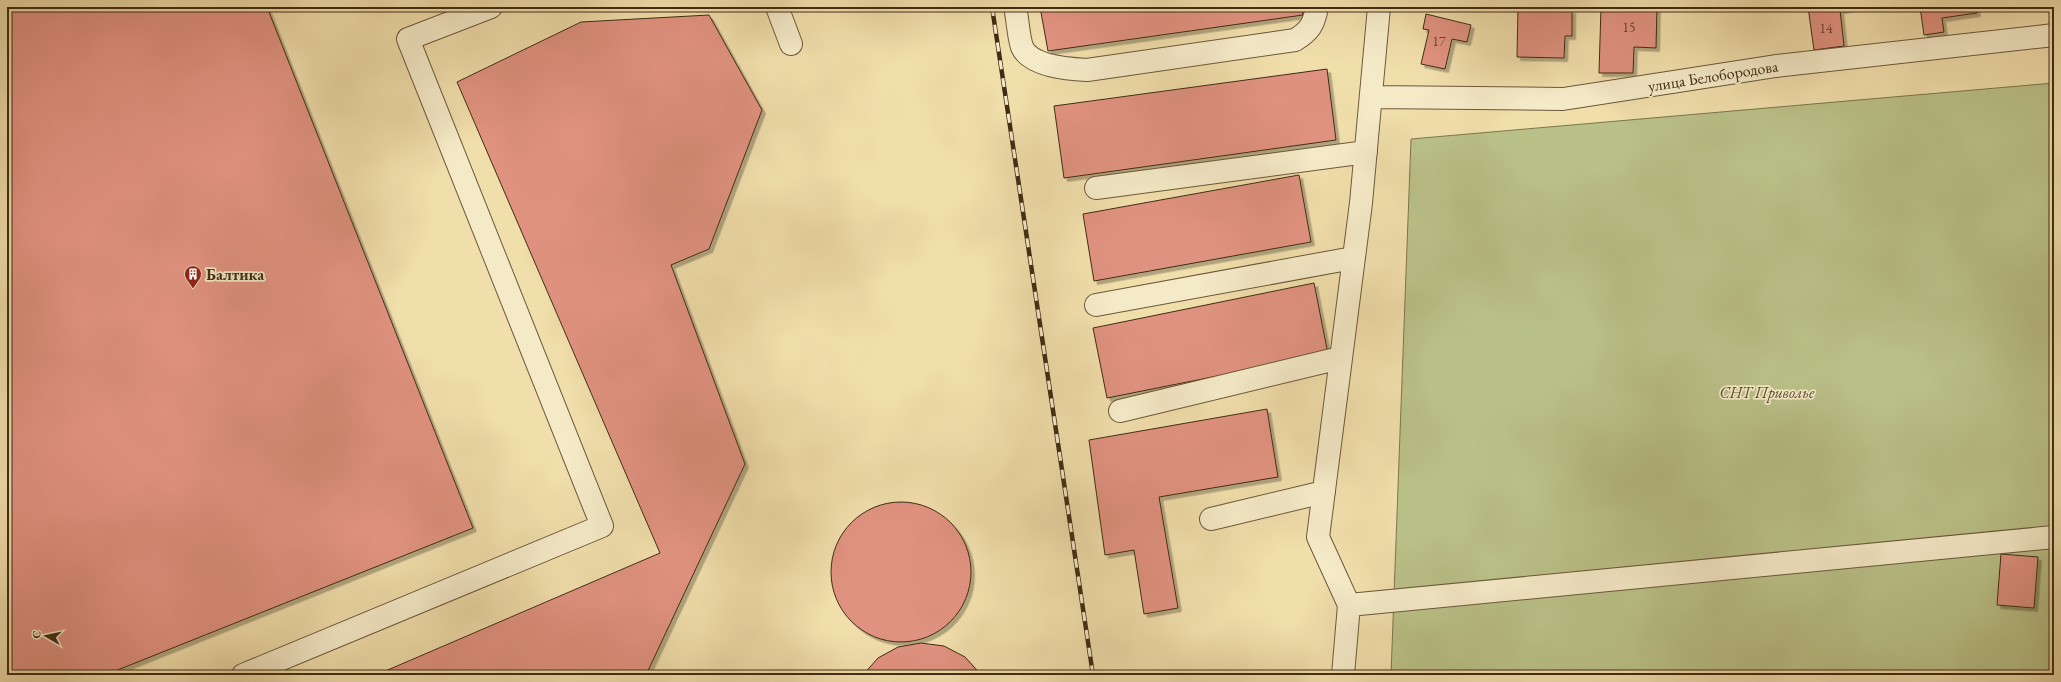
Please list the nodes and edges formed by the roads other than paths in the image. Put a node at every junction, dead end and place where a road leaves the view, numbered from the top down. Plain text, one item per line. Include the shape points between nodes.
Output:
1 (491, 7) edge
2 (777, 7) edge
3 (1015, 7) edge
4 (1317, 7) edge
5 (1379, 7) edge
6 (2054, 35) edge
7 (791, 44) dead end
8 (1372, 97) junction
9 (1366, 152) junction
10 (1096, 188) dead end
11 (1353, 258) junction
12 (1096, 305) dead end
13 (1340, 358) junction
14 (1120, 411) dead end
15 (1324, 492) junction
16 (1211, 519) dead end
17 (2054, 537) edge
18 (1349, 605) junction
19 (243, 675) edge
20 (1343, 675) edge

1 - 19 street via 408,39 602,526
2 - 7 street
3 - 4 street via 1022,47 1028,56 1063,68 1087,70 1295,40 1306,34 1314,23
5 - 8 street
6 - 8 street, улица Белобородова via 1776,66 1563,98
8 - 9 street
9 - 10 street
9 - 11 street
11 - 12 street
11 - 13 street
13 - 14 street
13 - 15 street
15 - 16 street
15 - 18 street via 1318,537
17 - 18 street
18 - 20 street

